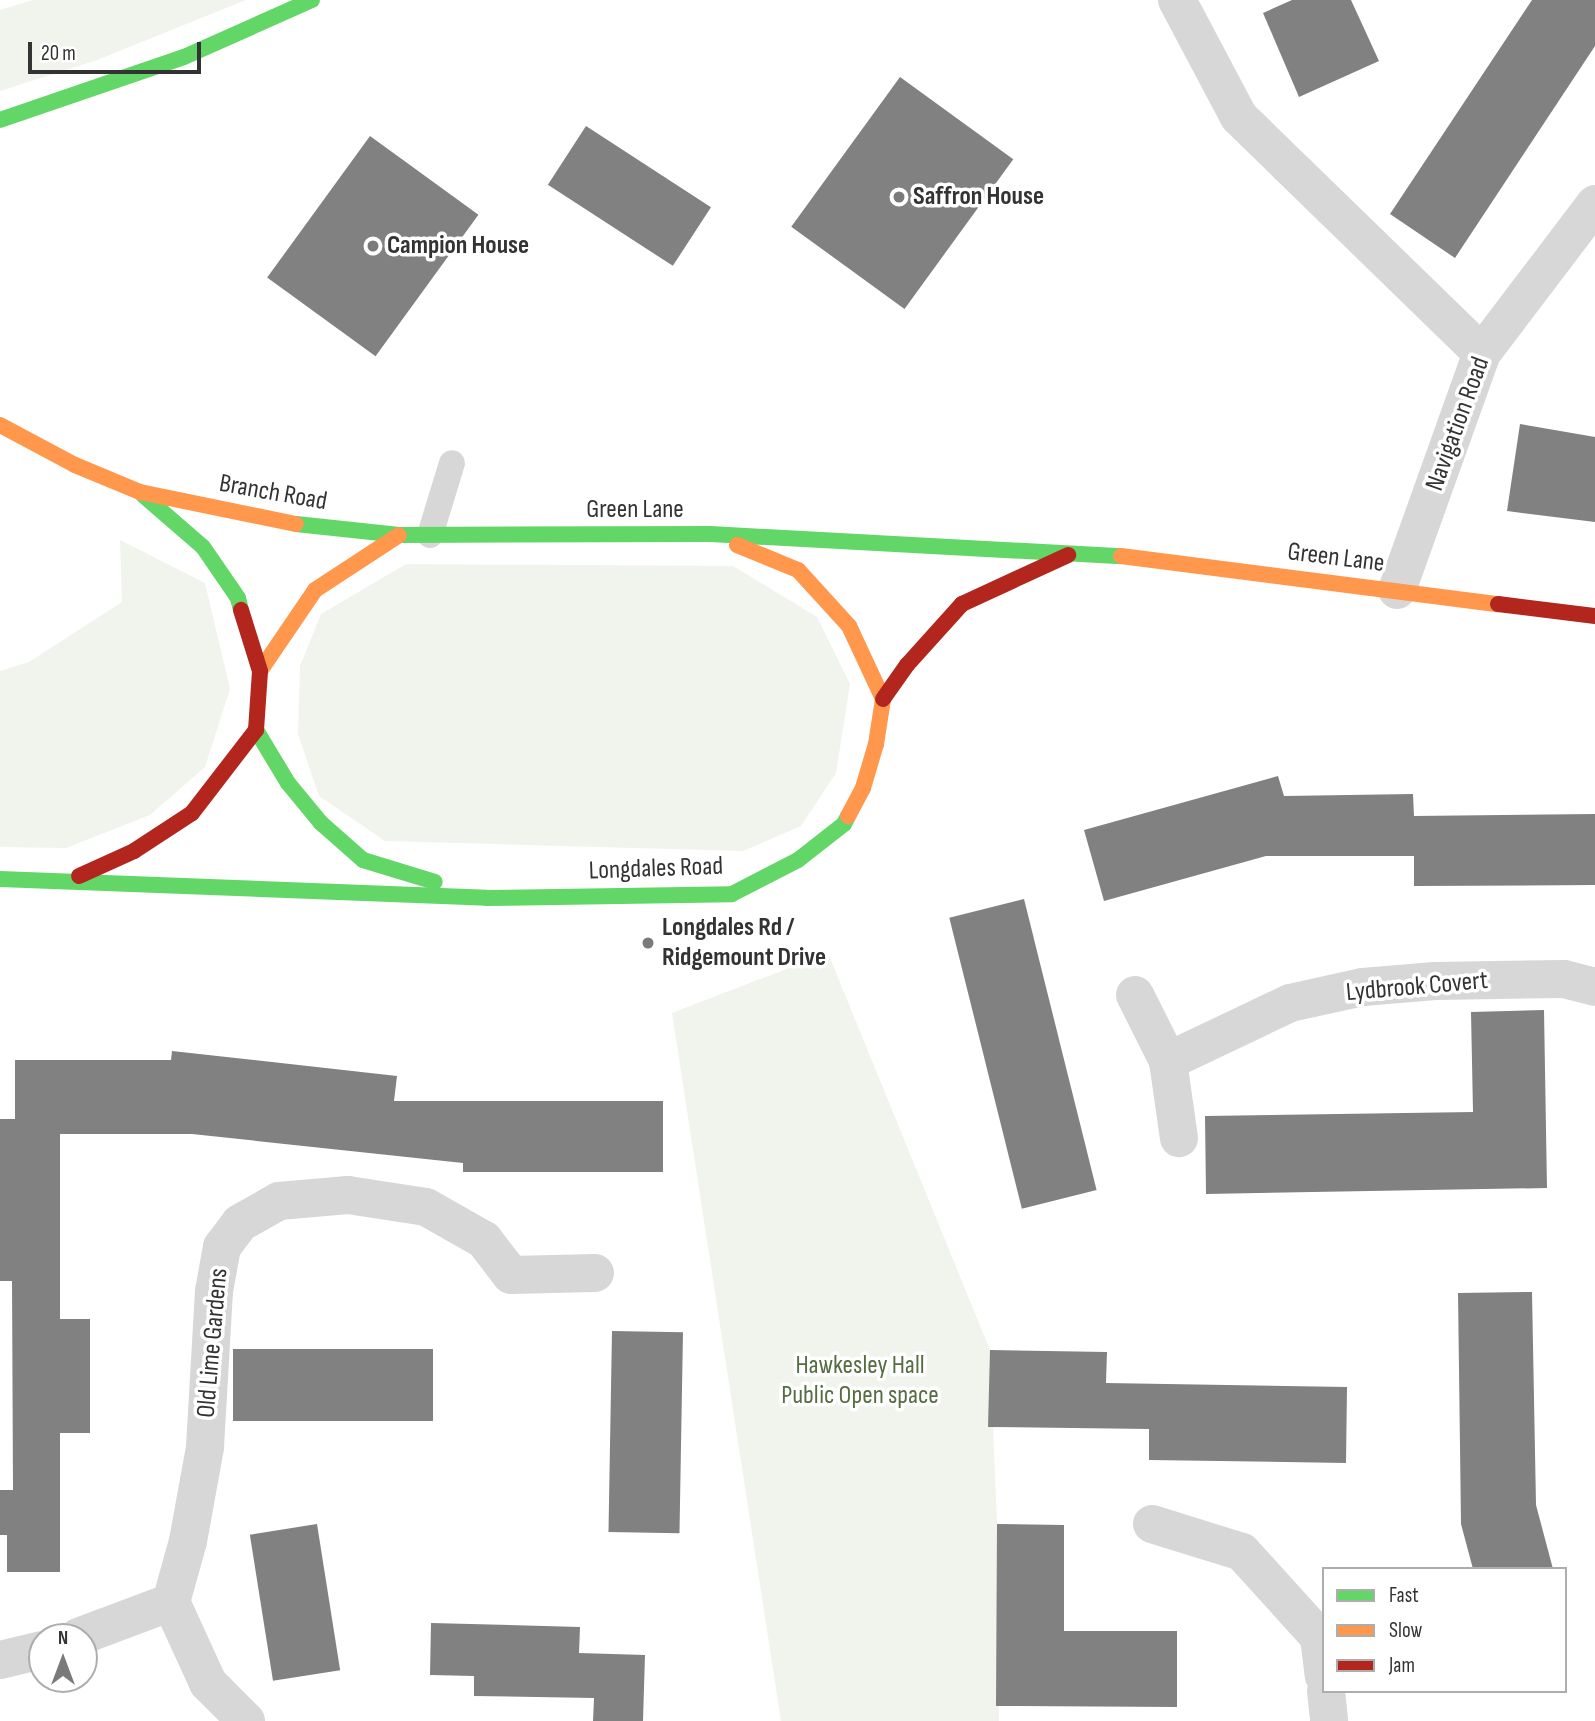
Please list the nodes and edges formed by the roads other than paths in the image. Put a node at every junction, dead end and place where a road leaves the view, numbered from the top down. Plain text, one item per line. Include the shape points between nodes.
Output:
1 (312, 0) edge
2 (1177, 0) edge
3 (0, 120) edge
4 (1595, 204) edge
5 (1482, 352) junction
6 (0, 425) edge
7 (452, 463) dead end
8 (140, 492) junction
9 (710, 534) junction
10 (399, 535) junction
11 (429, 535) junction
12 (1069, 554) junction
13 (1397, 590) junction
14 (1595, 616) edge
15 (260, 671) junction
16 (883, 699) junction
17 (256, 730) junction
18 (0, 879) edge
19 (71, 880) junction
20 (487, 898) junction
21 (1595, 987) edge
22 (1135, 995) dead end
23 (1168, 1061) junction
24 (1179, 1138) dead end
25 (595, 1273) dead end
26 (1152, 1524) dead end
27 (171, 1602) junction
28 (98, 1629) edge
29 (28, 1653) edge
30 (0, 1660) edge
31 (1322, 1660) edge
32 (1326, 1693) edge
33 (246, 1721) edge
34 (1329, 1721) edge

1 - 3 main road via 184,57
2 - 5 street via 1239,117
4 - 5 street, Navigation Road
5 - 13 street, Navigation Road
6 - 8 main road, Branch Road via 75,465
7 - 11 lane
8 - 10 main road, Branch Road via 282,523
8 - 15 main road, Branch Road via 203,547 239,598
9 - 11 main road, Green Lane
9 - 12 main road, Green Lane
9 - 16 main road via 798,570 849,626
10 - 11 main road, Green Lane
10 - 15 main road via 315,590
12 - 13 main road, Green Lane via 1126,556
12 - 16 main road, Green Lane via 962,604
13 - 14 main road, Green Lane
15 - 17 main road
16 - 20 main road, Longdales Road via 863,788 844,824 798,860 732,894
17 - 19 main road, Longdales Road via 192,813 134,851
17 - 20 main road, Longdales Road via 288,783 321,823 363,860
18 - 19 main road, Longdales Road
19 - 20 main road, Longdales Road
21 - 23 street, Lydbrook Covert via 1564,979 1363,987 1290,1003
22 - 23 street
23 - 24 street
25 - 27 street, Old Lime Gardens via 511,1275 484,1240 426,1207 348,1195 279,1200 240,1223 222,1247 214,1291 205,1447 188,1541
26 - 31 street via 1242,1552 1319,1637
27 - 28 street
27 - 33 street via 208,1683
29 - 30 street
32 - 34 street

